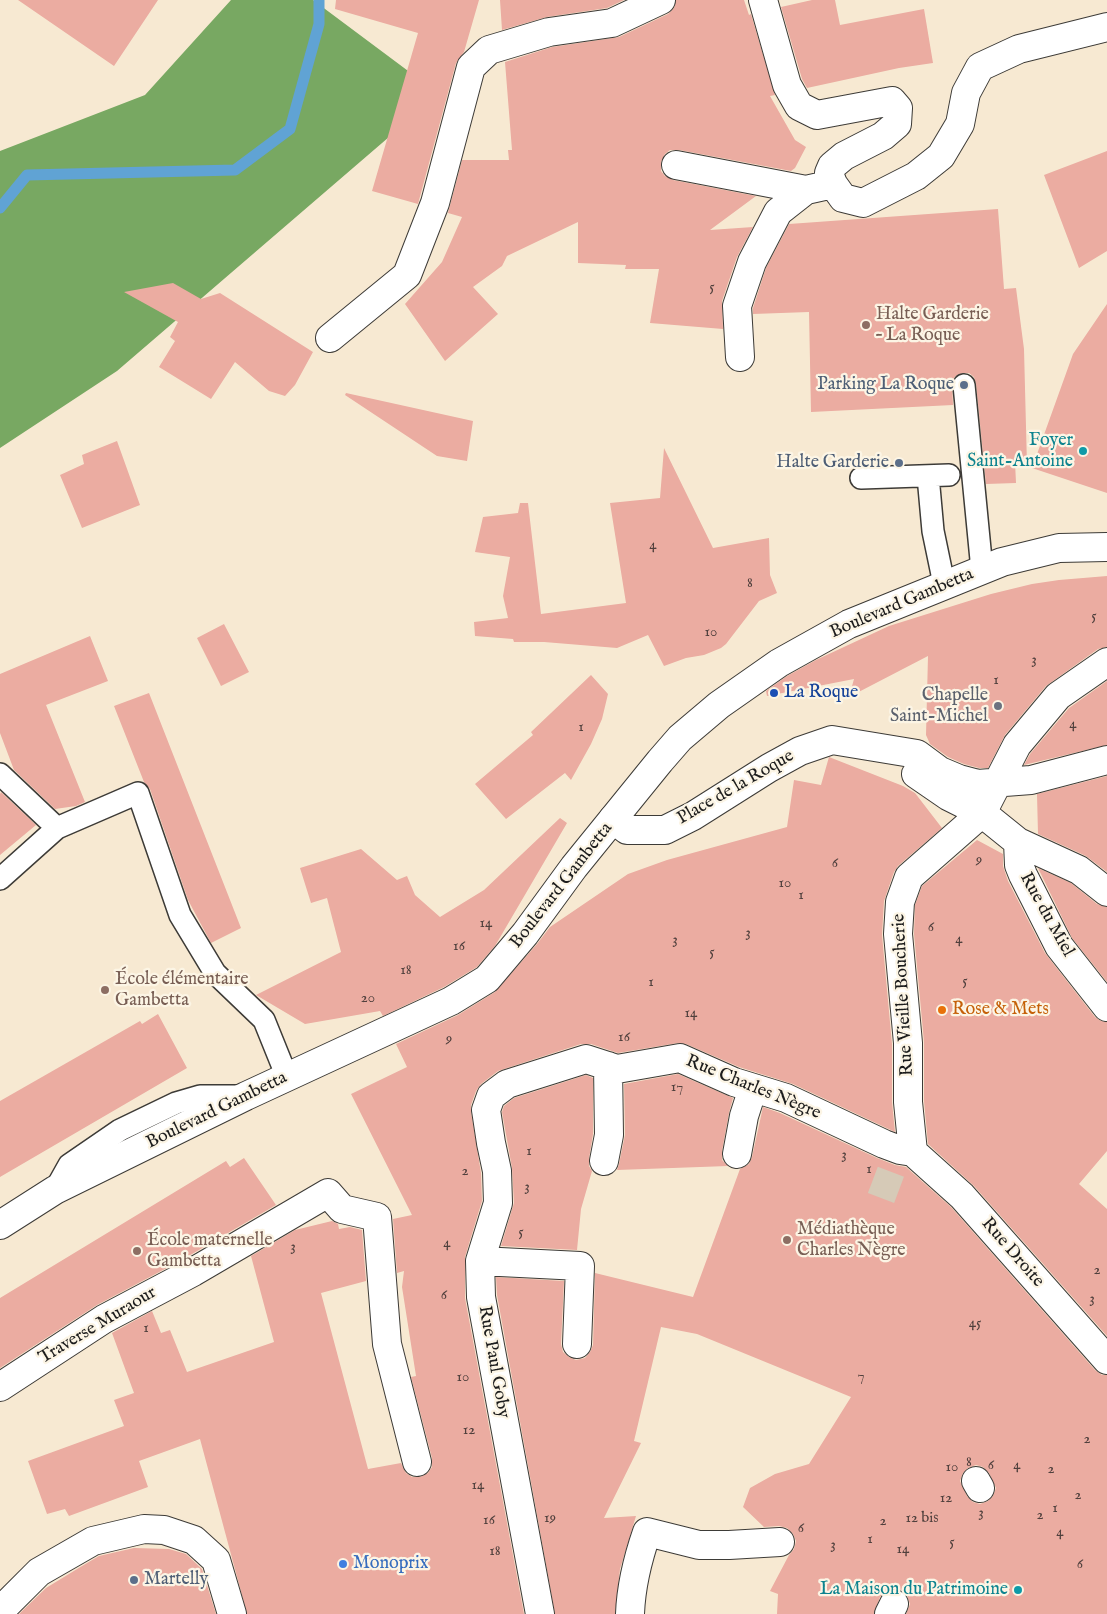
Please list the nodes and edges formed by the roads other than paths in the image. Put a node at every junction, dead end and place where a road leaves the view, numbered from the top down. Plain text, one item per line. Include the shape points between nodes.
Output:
1 (661, 0) edge
2 (763, 0) edge
3 (1107, 28) edge
4 (676, 165) dead end
5 (833, 184) junction
6 (806, 190) junction
7 (330, 338) dead end
8 (740, 357) dead end
9 (964, 385) dead end
10 (949, 475) dead end
11 (928, 476) junction
12 (861, 478) dead end
13 (1107, 547) edge
14 (982, 570) junction
15 (944, 584) junction
16 (1107, 662) edge
17 (879, 747) junction
18 (1107, 760) edge
19 (0, 774) edge
20 (996, 782) junction
21 (982, 813) junction
22 (613, 820) junction
23 (57, 828) junction
24 (1018, 842) junction
25 (0, 879) edge
26 (1107, 892) edge
27 (1107, 1007) edge
28 (608, 1066) junction
29 (287, 1077) junction
30 (753, 1088) junction
31 (486, 1110) joint
32 (737, 1154) dead end
33 (903, 1155) junction
34 (604, 1161) dead end
35 (0, 1225) edge
36 (480, 1260) junction
37 (577, 1344) dead end
38 (1107, 1360) edge
39 (0, 1387) edge
40 (417, 1462) dead end
41 (780, 1542) dead end
42 (0, 1611) edge
43 (232, 1614) edge
44 (540, 1614) edge
45 (630, 1614) edge

1 - 7 street via 612,22 549,32 489,50 471,67 435,203 407,275
2 - 5 street via 787,85 799,106 817,115 892,101 898,108 897,124 832,166 829,173
3 - 5 street via 1019,49 980,67 966,93 960,124 941,156 916,176 863,203 843,198
4 - 6 street
5 - 6 street
6 - 8 street via 778,212 752,262 737,306
9 - 14 lane
10 - 11 lane
11 - 12 lane
11 - 15 lane via 933,532
13 - 14 street, Boulevard Gambetta via 1059,548
14 - 15 street, Boulevard Gambetta
15 - 22 street, Boulevard Gambetta via 849,624 779,664 719,705 680,738
16 - 20 street via 1058,696 1017,745
17 - 20 street via 916,754 940,771 959,779 978,784
17 - 21 street via 948,796
17 - 22 street, Place de la Roque via 832,740 800,751 665,830 627,830
18 - 20 street via 1031,780
19 - 23 lane
20 - 21 street
21 - 24 street
21 - 33 street, Rue Vieille Boucherie via 909,877 900,902 898,934 908,1043 908,1102
22 - 29 street, Boulevard Gambetta via 526,934 487,979 451,1001
23 - 25 lane
23 - 29 lane via 138,793 180,915 215,973 264,1020
24 - 26 street via 1080,870
24 - 27 street, Rue du Miel via 1019,865 1059,946
28 - 30 street, Rue Charles Nègre via 617,1069 680,1058
28 - 31 street, Rue Charles Nègre via 586,1059 507,1084 491,1096
28 - 34 street via 609,1135
29 - 35 street, Boulevard Gambetta via 55,1190
30 - 32 street
30 - 33 street, Rue Charles Nègre via 786,1098
31 - 36 street, Rue Paul Goby via 497,1171 498,1204
33 - 38 street, Rue Droite via 962,1196
36 - 37 street via 580,1266
36 - 44 street, Rue Paul Goby via 481,1298
39 - 40 street, Traverse Muraour via 104,1319 193,1272 328,1193 342,1209 377,1217 387,1344
41 - 45 street via 698,1544 647,1532 631,1596
42 - 43 street via 39,1572 93,1542 144,1529 164,1530 194,1540 216,1560

